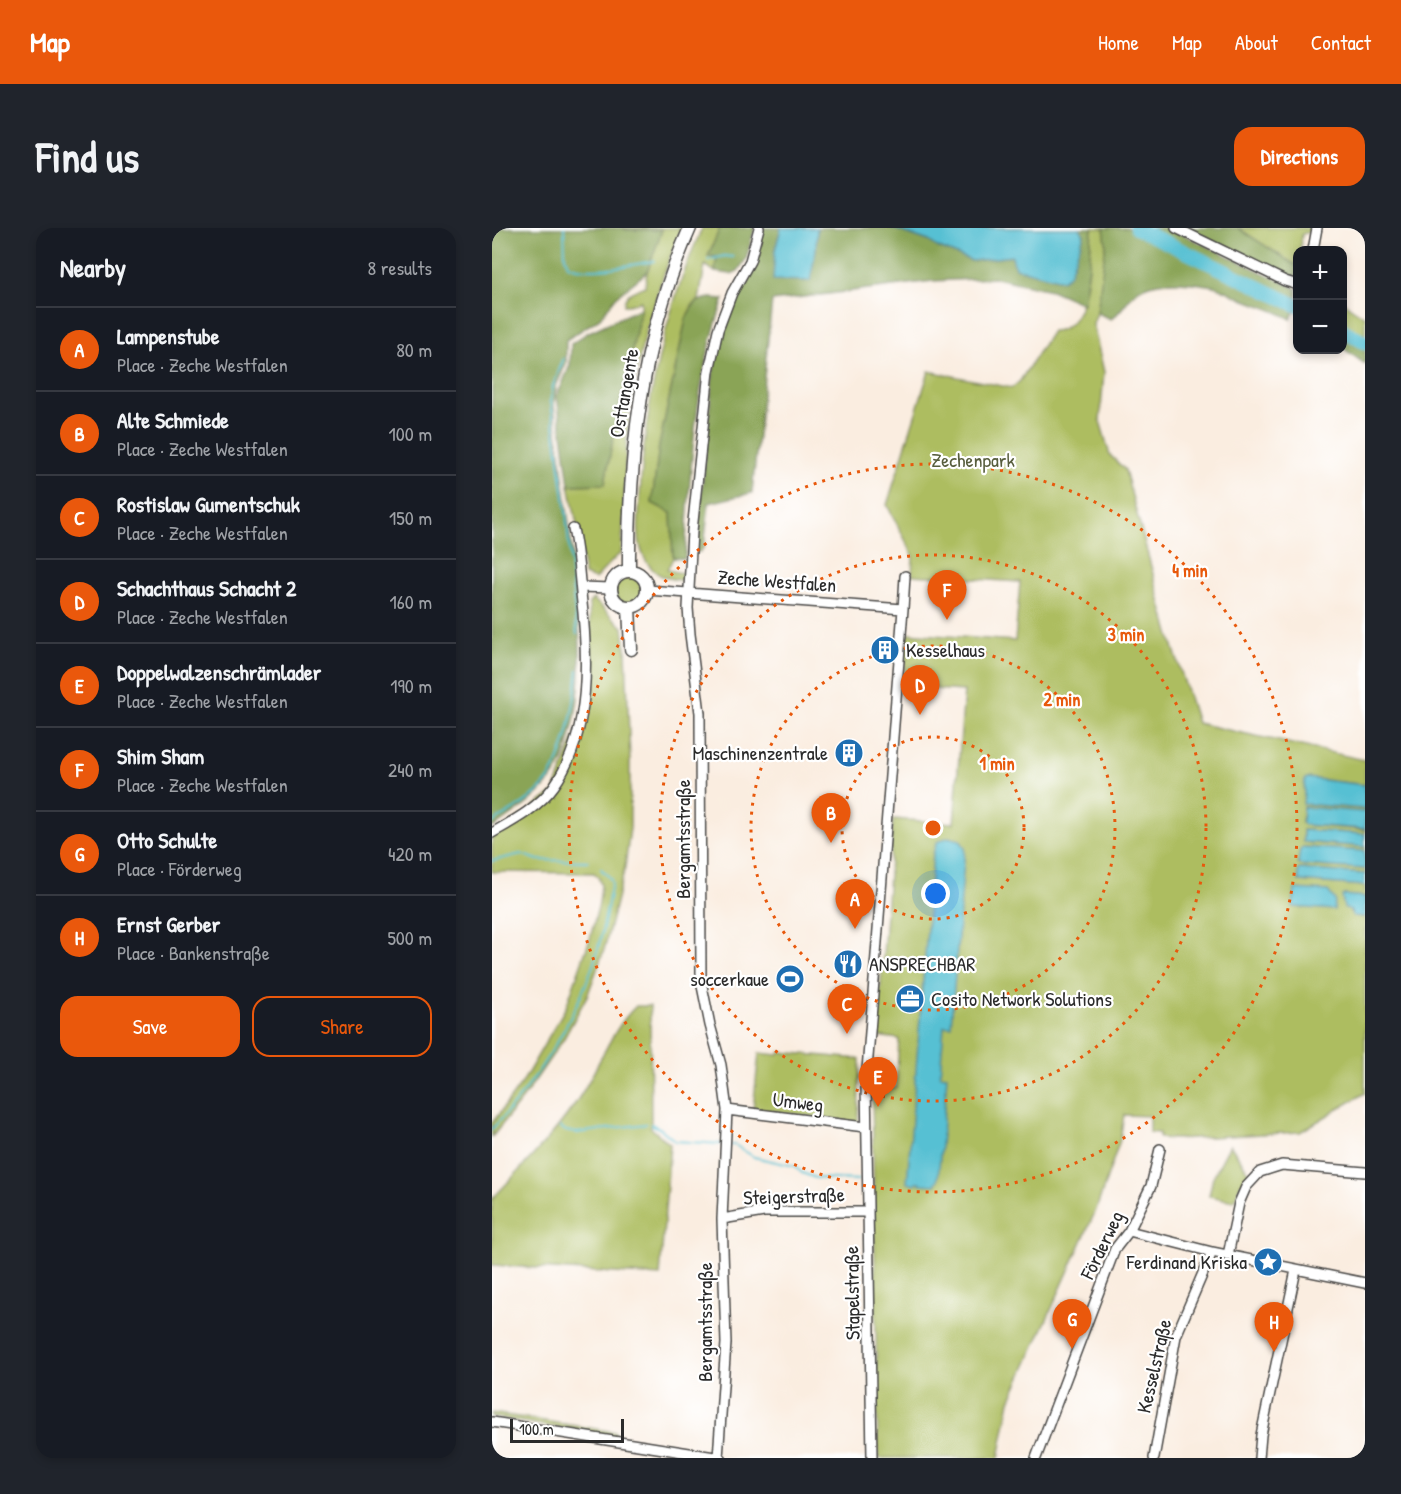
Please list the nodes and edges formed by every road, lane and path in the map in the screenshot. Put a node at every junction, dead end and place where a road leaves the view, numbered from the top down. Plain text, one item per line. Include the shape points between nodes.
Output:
1 (690, 228) edge
2 (759, 228) edge
3 (1176, 228) edge
4 (1317, 228) edge
5 (1314, 246) edge
6 (1293, 283) edge
7 (573, 530) dead end
8 (629, 571) junction
9 (906, 576) dead end
10 (581, 587) junction
11 (611, 588) junction
12 (648, 590) junction
13 (689, 593) junction
14 (629, 607) junction
15 (903, 609) junction
16 (631, 649) dead end
17 (492, 832) edge
18 (727, 1110) junction
19 (865, 1127) junction
20 (1160, 1149) dead end
21 (1365, 1172) edge
22 (868, 1212) junction
23 (722, 1219) junction
24 (1129, 1231) junction
25 (1212, 1252) junction
26 (1228, 1256) junction
27 (1296, 1270) junction
28 (1365, 1283) edge
29 (492, 1422) edge
30 (719, 1458) edge
31 (872, 1458) edge
32 (1036, 1458) edge
33 (1155, 1458) edge
34 (1259, 1458) edge

1 - 8 street, Osttangente via 664,294 646,363 631,473
2 - 13 street, Bergamtsstraße via 750,261 718,330 708,371
3 - 6 street
4 - 5 street
7 - 10 street
8 - 11 street via 619,574
8 - 12 street via 640,574
9 - 15 street
10 - 11 street
10 - 17 street via 585,684 570,754 541,800
11 - 14 street via 618,604
12 - 13 street, Zeche Westfalen
12 - 14 street via 644,600
13 - 15 street, Zeche Westfalen
13 - 18 street, Bergamtsstraße via 700,714 701,981 721,1065
14 - 16 street
15 - 19 street
18 - 19 street, Umweg
18 - 23 street, Bergamtsstraße
19 - 22 street, Stapelstraße
20 - 24 street, Förderweg via 1151,1186
21 - 26 street via 1282,1165 1260,1172 1246,1187 1239,1203
22 - 23 street, Steigerstraße via 764,1212
22 - 31 street, Stapelstraße
23 - 30 street, Bergamtsstraße via 726,1343
24 - 25 street
24 - 32 street, Förderweg via 1115,1249
25 - 26 street
25 - 33 street, Kesselstraße via 1176,1336
26 - 27 street
27 - 28 street
27 - 34 street
29 - 30 street

